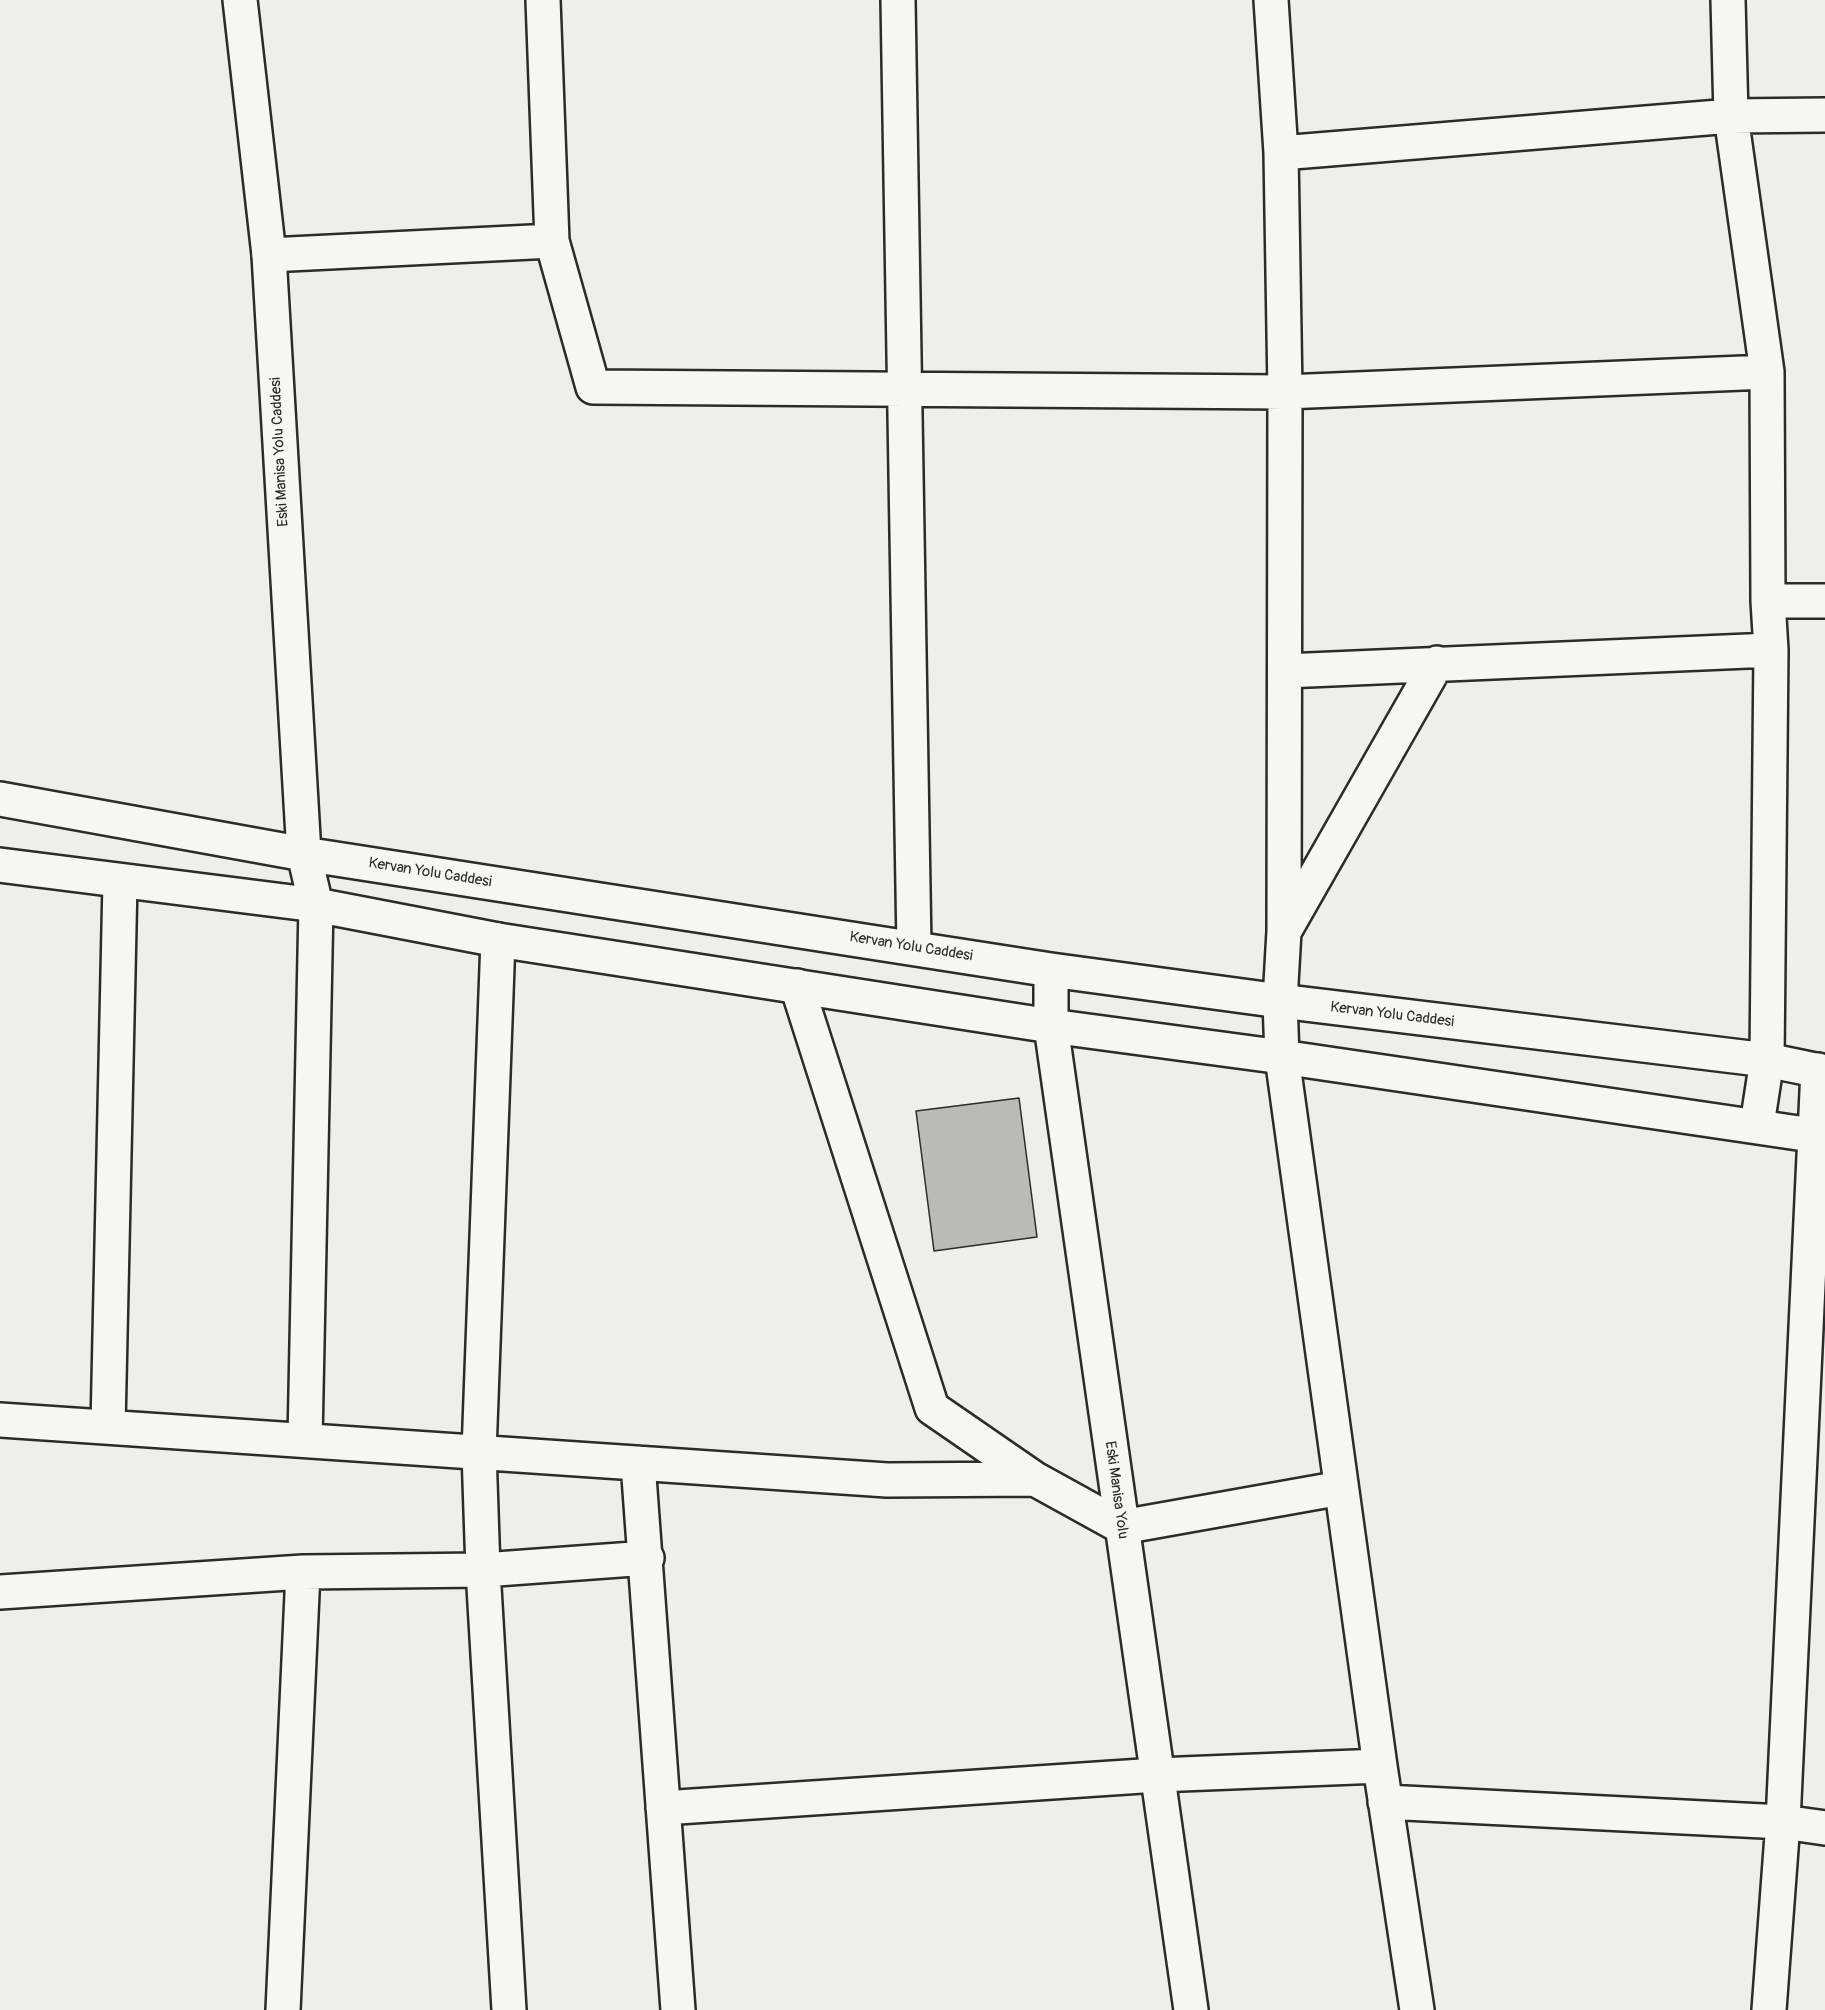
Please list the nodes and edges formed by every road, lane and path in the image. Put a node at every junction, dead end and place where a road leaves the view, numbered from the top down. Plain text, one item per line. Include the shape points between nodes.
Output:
1 (240, 0) edge
2 (543, 0) edge
3 (898, 0) edge
4 (1271, 0) edge
5 (1728, 0) edge
6 (1825, 115) edge
7 (1731, 116) junction
8 (1281, 153) junction
9 (552, 242) junction
10 (269, 255) junction
11 (1767, 372) junction
12 (905, 390) junction
13 (1285, 392) junction
14 (1768, 601) junction
15 (1825, 601) edge
16 (1771, 650) junction
17 (1437, 663) junction
18 (1285, 670) junction
19 (0, 800) edge
20 (304, 854) junction
21 (0, 865) edge
22 (120, 882) junction
23 (316, 905) junction
24 (1284, 931) junction
25 (498, 940) junction
26 (914, 947) junction
27 (1051, 970) junction
28 (797, 986) junction
29 (1280, 1001) junction
30 (1051, 1026) junction
31 (1282, 1057) junction
32 (1767, 1060) junction
33 (1821, 1071) edge
34 (1757, 1125) junction
35 (1820, 1136) edge
36 (0, 1420) edge
37 (108, 1426) junction
38 (304, 1440) junction
39 (479, 1452) junction
40 (638, 1463) junction
41 (1035, 1479) junction
42 (1341, 1488) junction
43 (1122, 1527) junction
44 (647, 1558) junction
45 (483, 1570) junction
46 (303, 1572) junction
47 (0, 1592) edge
48 (1380, 1766) junction
49 (1157, 1775) junction
50 (1385, 1802) junction
51 (663, 1808) junction
52 (1783, 1822) junction
53 (1825, 1828) edge
54 (283, 2010) edge
55 (509, 2010) edge
56 (678, 2010) edge
57 (1191, 2010) edge
58 (1417, 2010) edge
59 (1769, 2010) edge

1 - 10 street, Eski Manisa Yolu Caddesi
2 - 9 street
3 - 12 street
4 - 8 street
5 - 7 street
6 - 7 street
7 - 8 street
7 - 11 street
8 - 13 street
9 - 10 street
9 - 12 street via 593,387
10 - 20 street, Eski Manisa Yolu Caddesi
11 - 13 street
11 - 14 street
12 - 13 street
12 - 26 street
13 - 18 street
14 - 15 street
14 - 16 street
16 - 17 street
16 - 32 street
17 - 18 street
17 - 24 street
18 - 24 street
19 - 20 street, Kervan Yolu Caddesi
20 - 23 street, Eski Manisa Yolu Caddesi
20 - 26 street, Kervan Yolu Caddesi
21 - 22 street
22 - 23 street
22 - 37 street
23 - 25 street
23 - 38 street, Eski Manisa Yolu Caddesi
24 - 29 street
25 - 28 street
25 - 39 street
26 - 27 street, Kervan Yolu Caddesi
27 - 29 street, Kervan Yolu Caddesi
27 - 30 street, Eski Manisa Yolu
28 - 30 street
28 - 41 street via 932,1408
29 - 31 street
29 - 32 street, Kervan Yolu Caddesi
30 - 31 street
30 - 43 street, Eski Manisa Yolu
31 - 34 street
31 - 42 street
32 - 33 street, Kervan Yolu Caddesi
32 - 34 street
33 - 35 street
34 - 35 street
35 - 52 street
36 - 37 street
37 - 38 street
38 - 39 street
39 - 40 street
39 - 45 street
40 - 41 street via 887,1480
40 - 44 street
41 - 43 street
42 - 43 street
42 - 48 street
43 - 49 street, Eski Manisa Yolu
44 - 45 street
44 - 51 street
45 - 46 street
45 - 55 street
46 - 47 street
46 - 54 street
48 - 49 street
48 - 50 street
49 - 51 street
49 - 57 street, Eski Manisa Yolu
50 - 52 street
50 - 58 street
51 - 56 street
52 - 53 street
52 - 59 street

